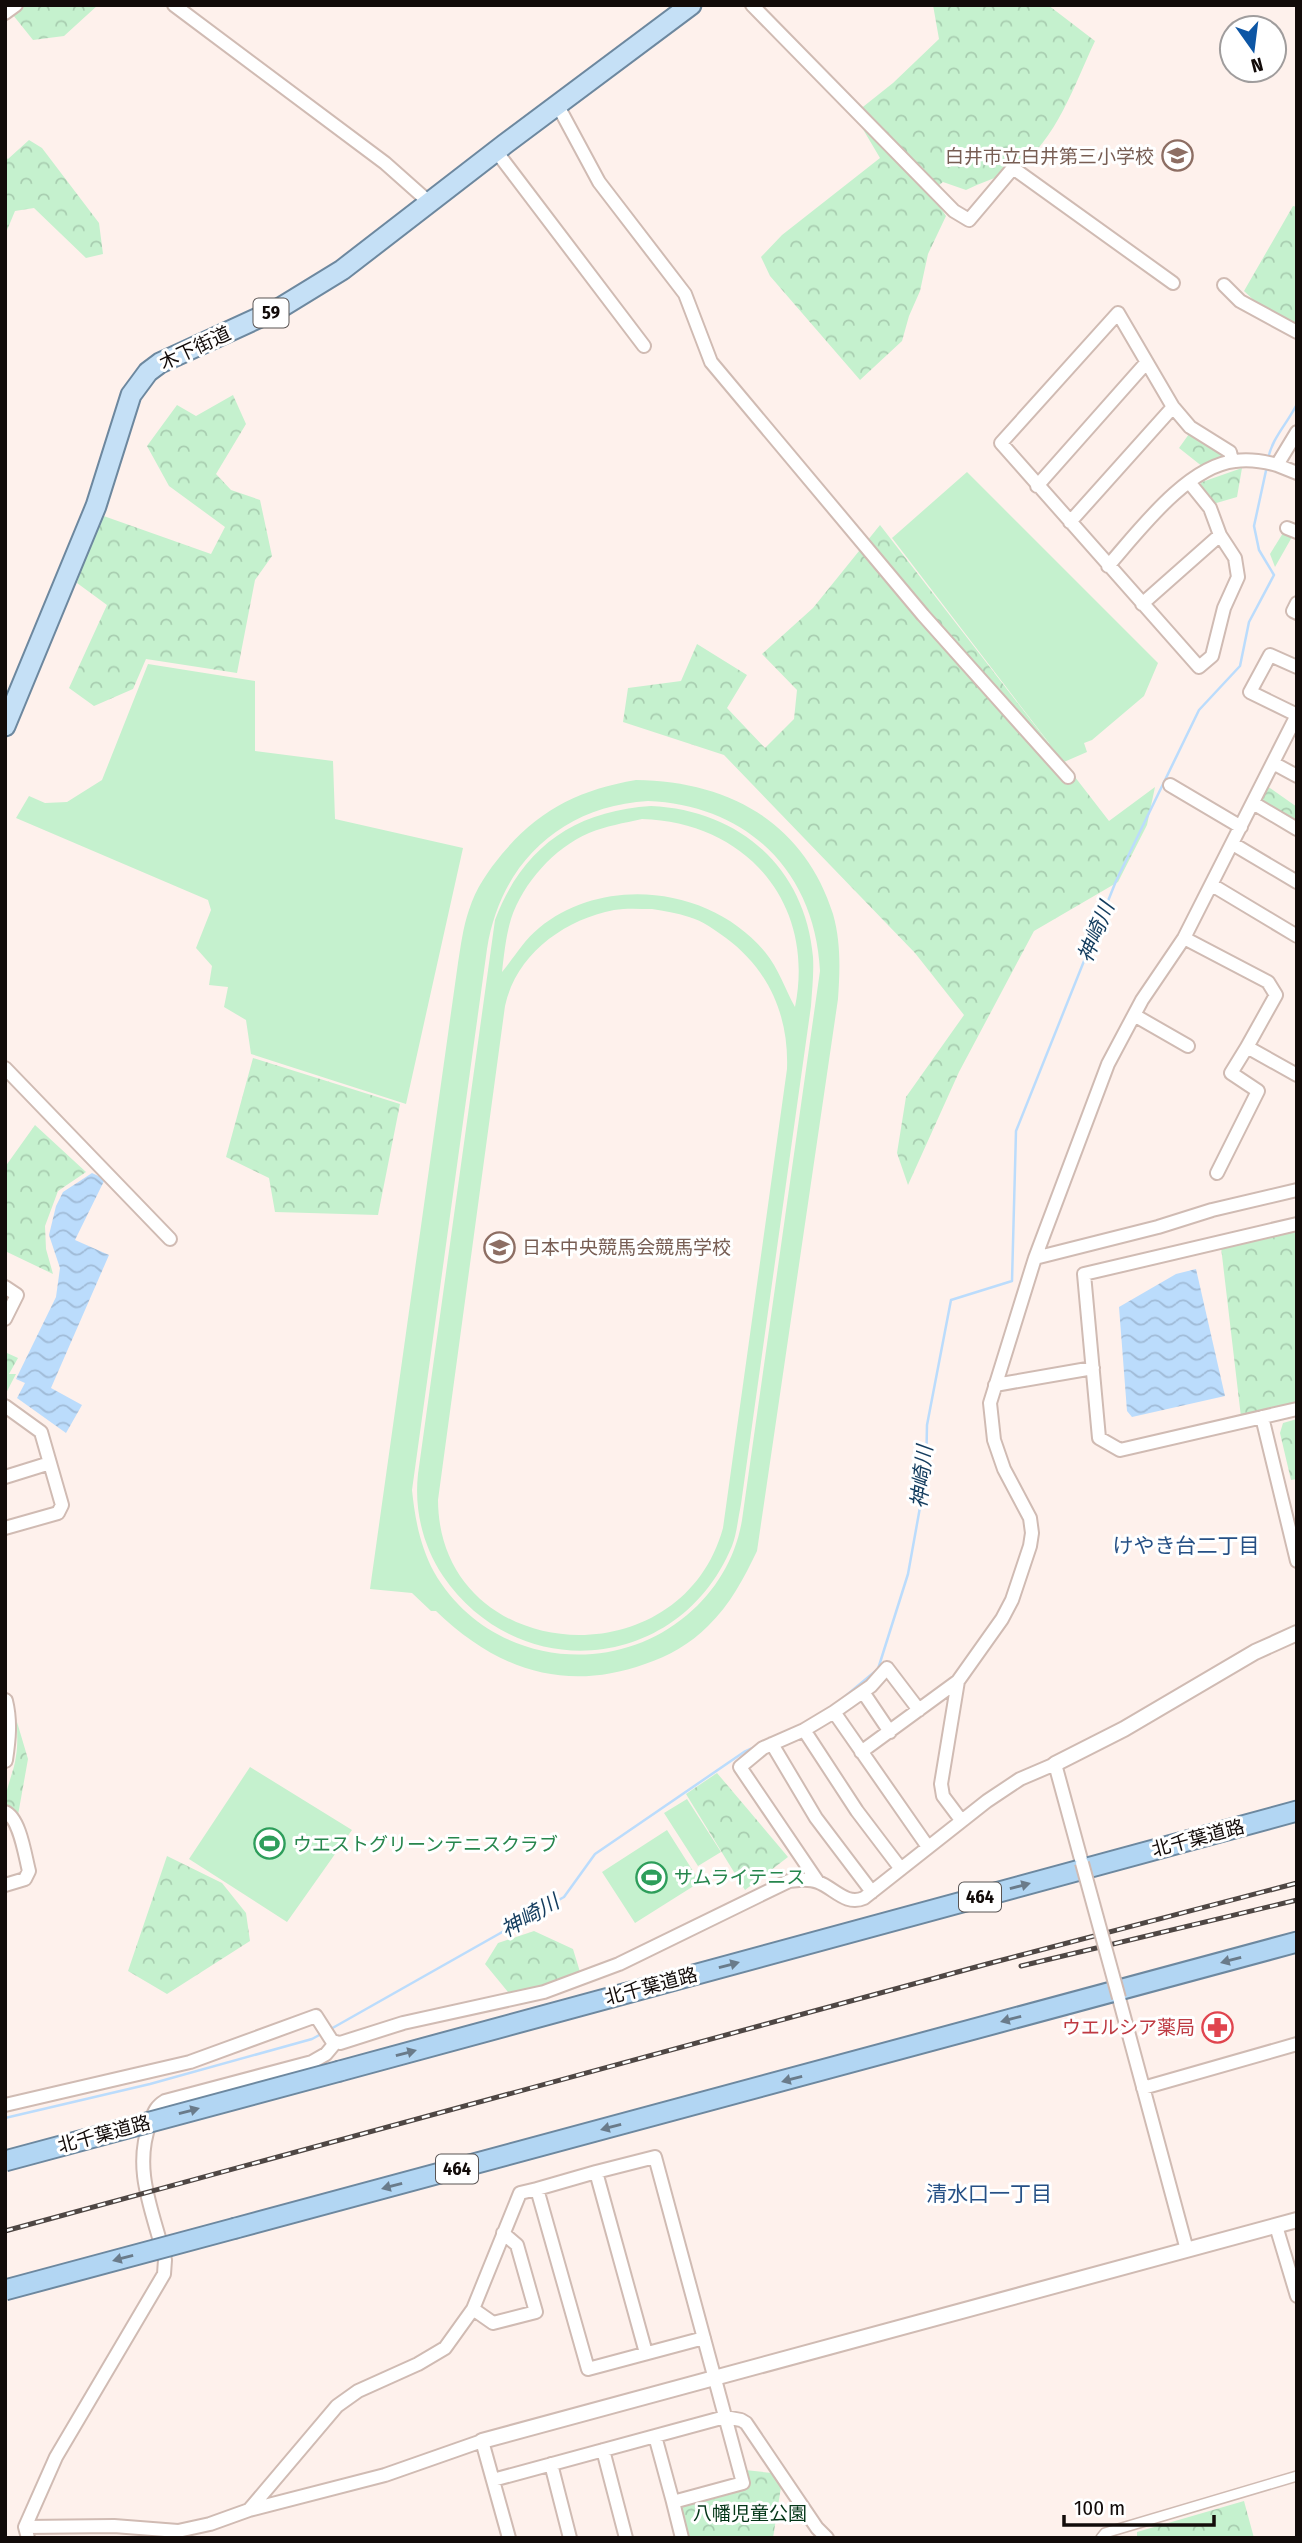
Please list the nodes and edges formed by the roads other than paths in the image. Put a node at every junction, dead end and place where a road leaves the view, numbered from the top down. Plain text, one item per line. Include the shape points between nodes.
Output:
1 (16, 5) edge
2 (174, 5) edge
3 (691, 5) edge
4 (752, 5) edge
5 (5, 13) edge
6 (557, 104) junction
7 (496, 151) junction
8 (430, 203) junction
9 (1173, 284) dead end
10 (1224, 285) dead end
11 (1297, 332) edge
12 (644, 346) dead end
13 (1146, 363) junction
14 (1173, 407) junction
15 (1297, 432) edge
16 (1232, 461) junction
17 (1277, 465) junction
18 (1297, 473) edge
19 (1189, 482) junction
20 (1037, 485) junction
21 (1070, 522) junction
22 (1220, 535) junction
23 (1108, 566) junction
24 (1297, 603) edge
25 (1142, 604) junction
26 (1297, 613) edge
27 (1297, 667) edge
28 (1297, 715) edge
29 (5, 726) edge
30 (1273, 763) junction
31 (1297, 776) edge
32 (1068, 777) dead end
33 (1170, 785) dead end
34 (1253, 803) junction
35 (1241, 827) junction
36 (1297, 829) edge
37 (1233, 844) junction
38 (1297, 882) edge
39 (1212, 885) junction
40 (1297, 936) edge
41 (1184, 938) junction
42 (1134, 1015) junction
43 (1188, 1046) dead end
44 (1247, 1047) junction
45 (5, 1068) edge
46 (1297, 1075) edge
47 (1217, 1173) dead end
48 (1297, 1190) edge
49 (1297, 1224) edge
50 (170, 1239) dead end
51 (1035, 1258) junction
52 (5, 1287) edge
53 (5, 1320) edge
54 (1093, 1368) junction
55 (995, 1385) junction
56 (5, 1406) edge
57 (1297, 1409) edge
58 (1262, 1418) junction
59 (50, 1463) junction
60 (5, 1477) edge
61 (5, 1528) edge
62 (1297, 1561) edge
63 (1297, 1633) edge
64 (958, 1681) junction
65 (863, 1692) junction
66 (5, 1701) edge
67 (919, 1710) junction
68 (834, 1713) junction
69 (804, 1730) junction
70 (890, 1731) junction
71 (772, 1744) junction
72 (861, 1752) junction
73 (5, 1760) edge
74 (1055, 1764) junction
75 (1297, 1811) edge
76 (5, 1812) edge
77 (961, 1820) junction
78 (928, 1847) junction
79 (901, 1869) junction
80 (818, 1882) junction
81 (5, 1885) edge
82 (872, 1892) junction
83 (1297, 1942) edge
84 (330, 2035) junction
85 (1297, 2044) edge
86 (1143, 2088) junction
87 (5, 2105) edge
88 (5, 2161) edge
89 (596, 2172) junction
90 (537, 2189) junction
91 (1297, 2220) edge
92 (1276, 2226) junction
93 (503, 2233) junction
94 (1187, 2250) junction
95 (5, 2290) edge
96 (1297, 2296) edge
97 (473, 2309) junction
98 (704, 2338) junction
99 (646, 2353) junction
100 (715, 2378) junction
101 (725, 2417) junction
102 (655, 2436) junction
103 (482, 2441) junction
104 (603, 2451) junction
105 (551, 2464) junction
106 (1297, 2476) edge
107 (493, 2480) junction
108 (673, 2502) junction
109 (248, 2510) junction
110 (26, 2533) edge
111 (509, 2538) edge
112 (570, 2538) edge
113 (626, 2538) edge
114 (682, 2538) edge
115 (827, 2538) edge
116 (1101, 2538) edge

1 - 5 street
2 - 8 street via 385,163
3 - 6 main road, 木下街道 / 59
4 - 9 street via 954,211 969,220 1013,168
6 - 7 main road, 木下街道 / 59
6 - 32 street via 599,182 685,294 711,362 923,615
7 - 8 main road, 木下街道 / 59
7 - 12 street
8 - 29 main road, 木下街道 / 59 via 369,252 304,295 160,363 138,382 96,506
10 - 11 street via 1240,301
13 - 14 street
13 - 20 street
13 - 20 street via 1118,313 1001,443
14 - 16 street via 1190,427 1230,452
14 - 21 street
15 - 17 street
16 - 17 street
16 - 19 street
17 - 18 street
19 - 22 street via 1210,508
19 - 23 street
20 - 21 street
21 - 23 street
22 - 25 street
22 - 25 street via 1235,558 1238,577 1224,608 1212,656 1199,667
23 - 25 street
24 - 26 street via 1293,611
27 - 28 street via 1270,655 1250,692
28 - 30 street
30 - 31 street
30 - 34 street
33 - 35 street
34 - 35 street
34 - 36 street
35 - 37 street
37 - 38 street
37 - 39 street
39 - 40 street
39 - 41 street
41 - 42 street
41 - 44 street via 1268,982 1276,995
42 - 43 street
42 - 51 street via 1108,1064
44 - 46 street
44 - 47 street via 1231,1073 1258,1091
45 - 50 street
48 - 51 street
49 - 54 street via 1084,1274
51 - 55 street
52 - 53 street via 18,1295
54 - 55 street
54 - 58 street via 1099,1438 1120,1450
55 - 64 street via 990,1403 995,1440 1004,1469 1030,1518 1032,1533 1012,1600
56 - 59 street via 41,1432
57 - 58 street
58 - 62 street
59 - 60 street
59 - 61 street via 62,1505 58,1513
63 - 74 street
64 - 67 street
64 - 77 street via 941,1784 943,1796
65 - 67 street via 887,1668
65 - 68 street
65 - 70 street
66 - 73 street
67 - 70 street
68 - 69 street
68 - 72 street
69 - 71 street
69 - 79 street
70 - 72 street
71 - 80 street via 740,1767
71 - 82 street via 816,1818
72 - 78 street
74 - 77 street via 1020,1779
74 - 86 street, bridge
88 -> 75 highway, 北千葉道路 / 464, bridge
76 - 81 street via 16,1825 29,1871 25,1879
77 - 78 street
78 - 79 street
79 - 82 street
80 - 82 street via 848,1900
80 - 84 street via 789,1881 619,1964 544,1992 403,2023 340,2043
83 -> 95 highway, 464, bridge
84 - 87 street via 316,2016 310,2017 190,2062
84 - 110 street via 326,2054 312,2062 156,2107 141,2165 165,2260 164,2274 56,2458
85 - 86 street
86 - 94 street
89 - 90 street
89 - 98 street via 654,2157
89 - 99 street
90 - 93 street via 520,2193
90 - 99 street via 587,2369
91 - 92 street
92 - 94 street
92 - 96 street
93 - 97 street
93 - 97 street via 517,2245 536,2312 493,2323
94 - 100 street
97 - 109 street via 445,2348 337,2406
98 - 99 street
98 - 100 street
100 - 101 street
100 - 103 street
101 - 102 street
101 - 108 street via 743,2483
101 - 115 street via 746,2423
102 - 104 street
102 - 108 street
103 - 107 street
103 - 109 street via 386,2475
104 - 105 street
104 - 113 street
105 - 107 street
105 - 112 street
106 - 116 street via 1156,2516
107 - 111 street
108 - 114 street
109 - 110 street via 178,2531 114,2526

